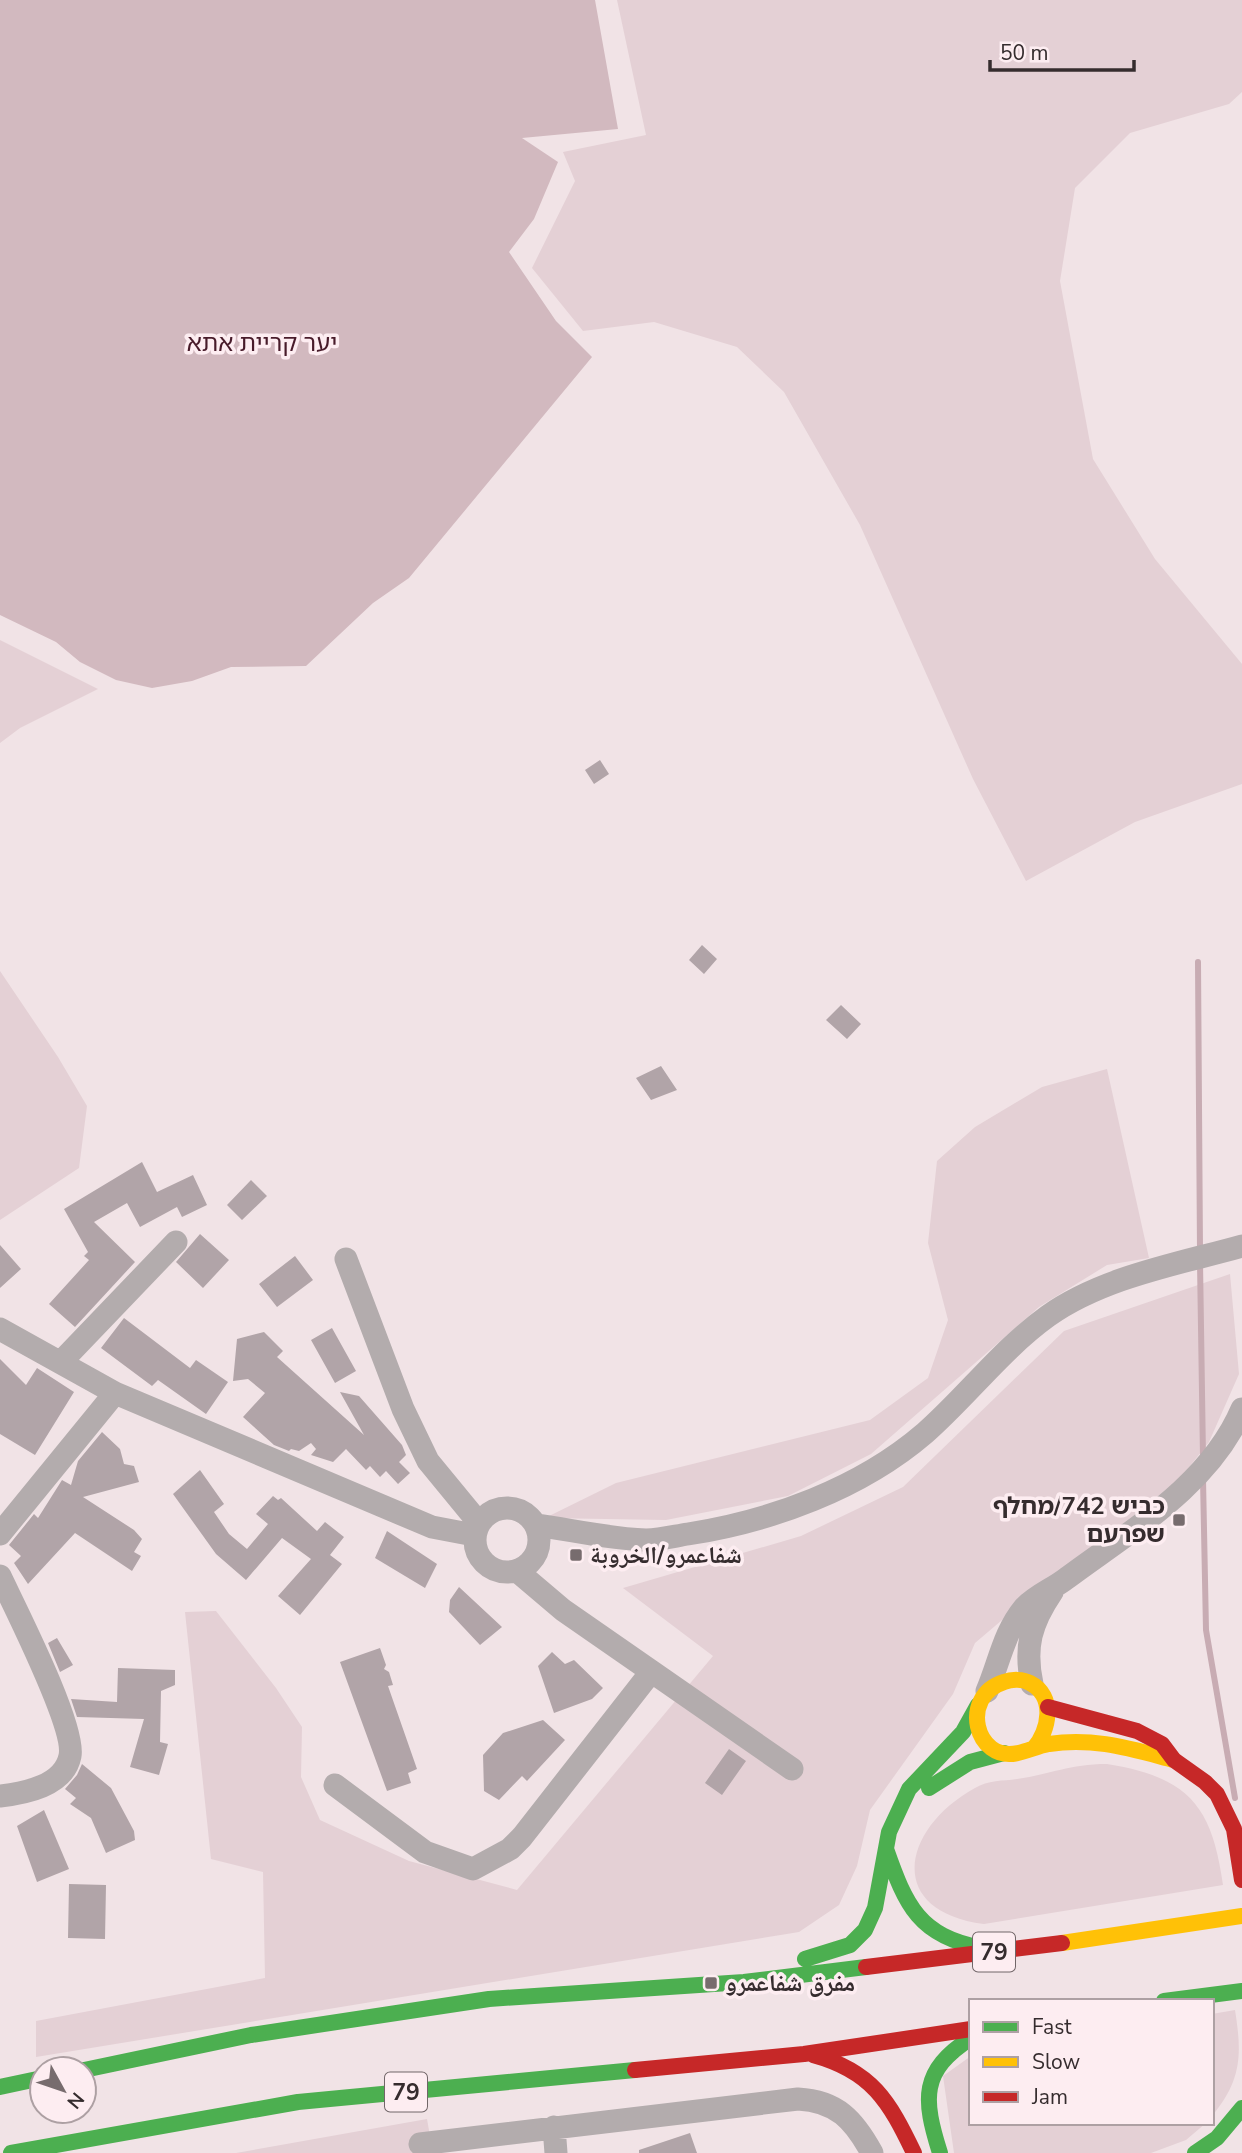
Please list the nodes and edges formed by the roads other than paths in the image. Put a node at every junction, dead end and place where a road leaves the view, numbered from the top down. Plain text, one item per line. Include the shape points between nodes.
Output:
1 (176, 1242) dead end
2 (1242, 1246) edge
3 (346, 1259) dead end
4 (0, 1329) edge
5 (61, 1362) junction
6 (114, 1393) junction
7 (1242, 1409) edge
8 (536, 1525) junction
9 (477, 1529) junction
10 (0, 1534) edge
11 (517, 1571) junction
12 (0, 1576) edge
13 (1055, 1587) junction
14 (651, 1672) junction
15 (1032, 1684) junction
16 (982, 1698) junction
17 (1048, 1707) junction
18 (1034, 1748) junction
19 (1004, 1753) junction
20 (1174, 1760) junction
21 (792, 1769) dead end
22 (335, 1786) dead end
23 (0, 1796) edge
24 (902, 1807) junction
25 (886, 1848) junction
26 (1242, 1880) edge
27 (1242, 1916) edge
28 (1051, 1945) junction
29 (744, 1982) junction
30 (1242, 1991) edge
31 (1180, 1999) edge
32 (969, 2029) edge
33 (969, 2040) edge
34 (804, 2054) junction
35 (98, 2067) edge
36 (28, 2081) edge
37 (0, 2087) edge
38 (1242, 2108) edge
39 (554, 2127) junction
40 (420, 2144) dead end
41 (11, 2153) edge
42 (556, 2153) edge
43 (872, 2153) edge
44 (914, 2153) edge
45 (940, 2153) edge
46 (1195, 2153) edge

1 - 5 street
2 - 8 street via 1131,1278 1088,1294 1049,1316 923,1434 880,1466 828,1493 772,1514 648,1540
3 - 9 street via 403,1409 428,1461
4 - 5 street
5 - 6 street
6 - 9 street via 432,1527
6 - 10 street
7 - 13 street via 1196,1476 1140,1525
8 - 9 street via 513,1508 494,1511
8 - 11 street via 538,1547 527,1566
9 - 11 street via 479,1557 486,1565 506,1573
11 - 14 street
12 - 23 street via 42,1663 70,1741 70,1756 64,1770 49,1783
13 - 15 street via 1040,1610 1027,1645
13 - 16 street via 1038,1595 1015,1619
14 - 21 street
14 - 22 street via 522,1837 473,1869 425,1852
15 - 16 main road via 1003,1681
15 - 17 main road
16 - 19 main road via 978,1730 985,1741
16 - 24 main road via 956,1740 920,1773
17 - 18 main road via 1048,1729
17 - 20 main road via 1137,1731 1162,1744
18 - 19 main road
18 - 20 main road via 1087,1741
19 - 24 main road via 948,1773
20 - 26 main road via 1205,1782 1226,1811 1234,1829
24 - 25 main road
25 - 28 main road via 910,1908 944,1940 986,1948
25 - 29 main road via 875,1908 858,1938
27 - 28 main road, 79
28 - 29 main road, 79
29 - 35 main road, 79 via 489,1999 251,2035
30 - 31 main road
32 - 34 main road, 79
33 - 45 main road via 940,2062 927,2089 930,2126
34 - 41 main road, 79 via 298,2102
34 - 44 main road via 862,2072 897,2113
36 - 37 main road
38 - 46 main road via 1217,2138
39 - 40 street
39 - 42 street
39 - 43 street via 819,2100 861,2132

